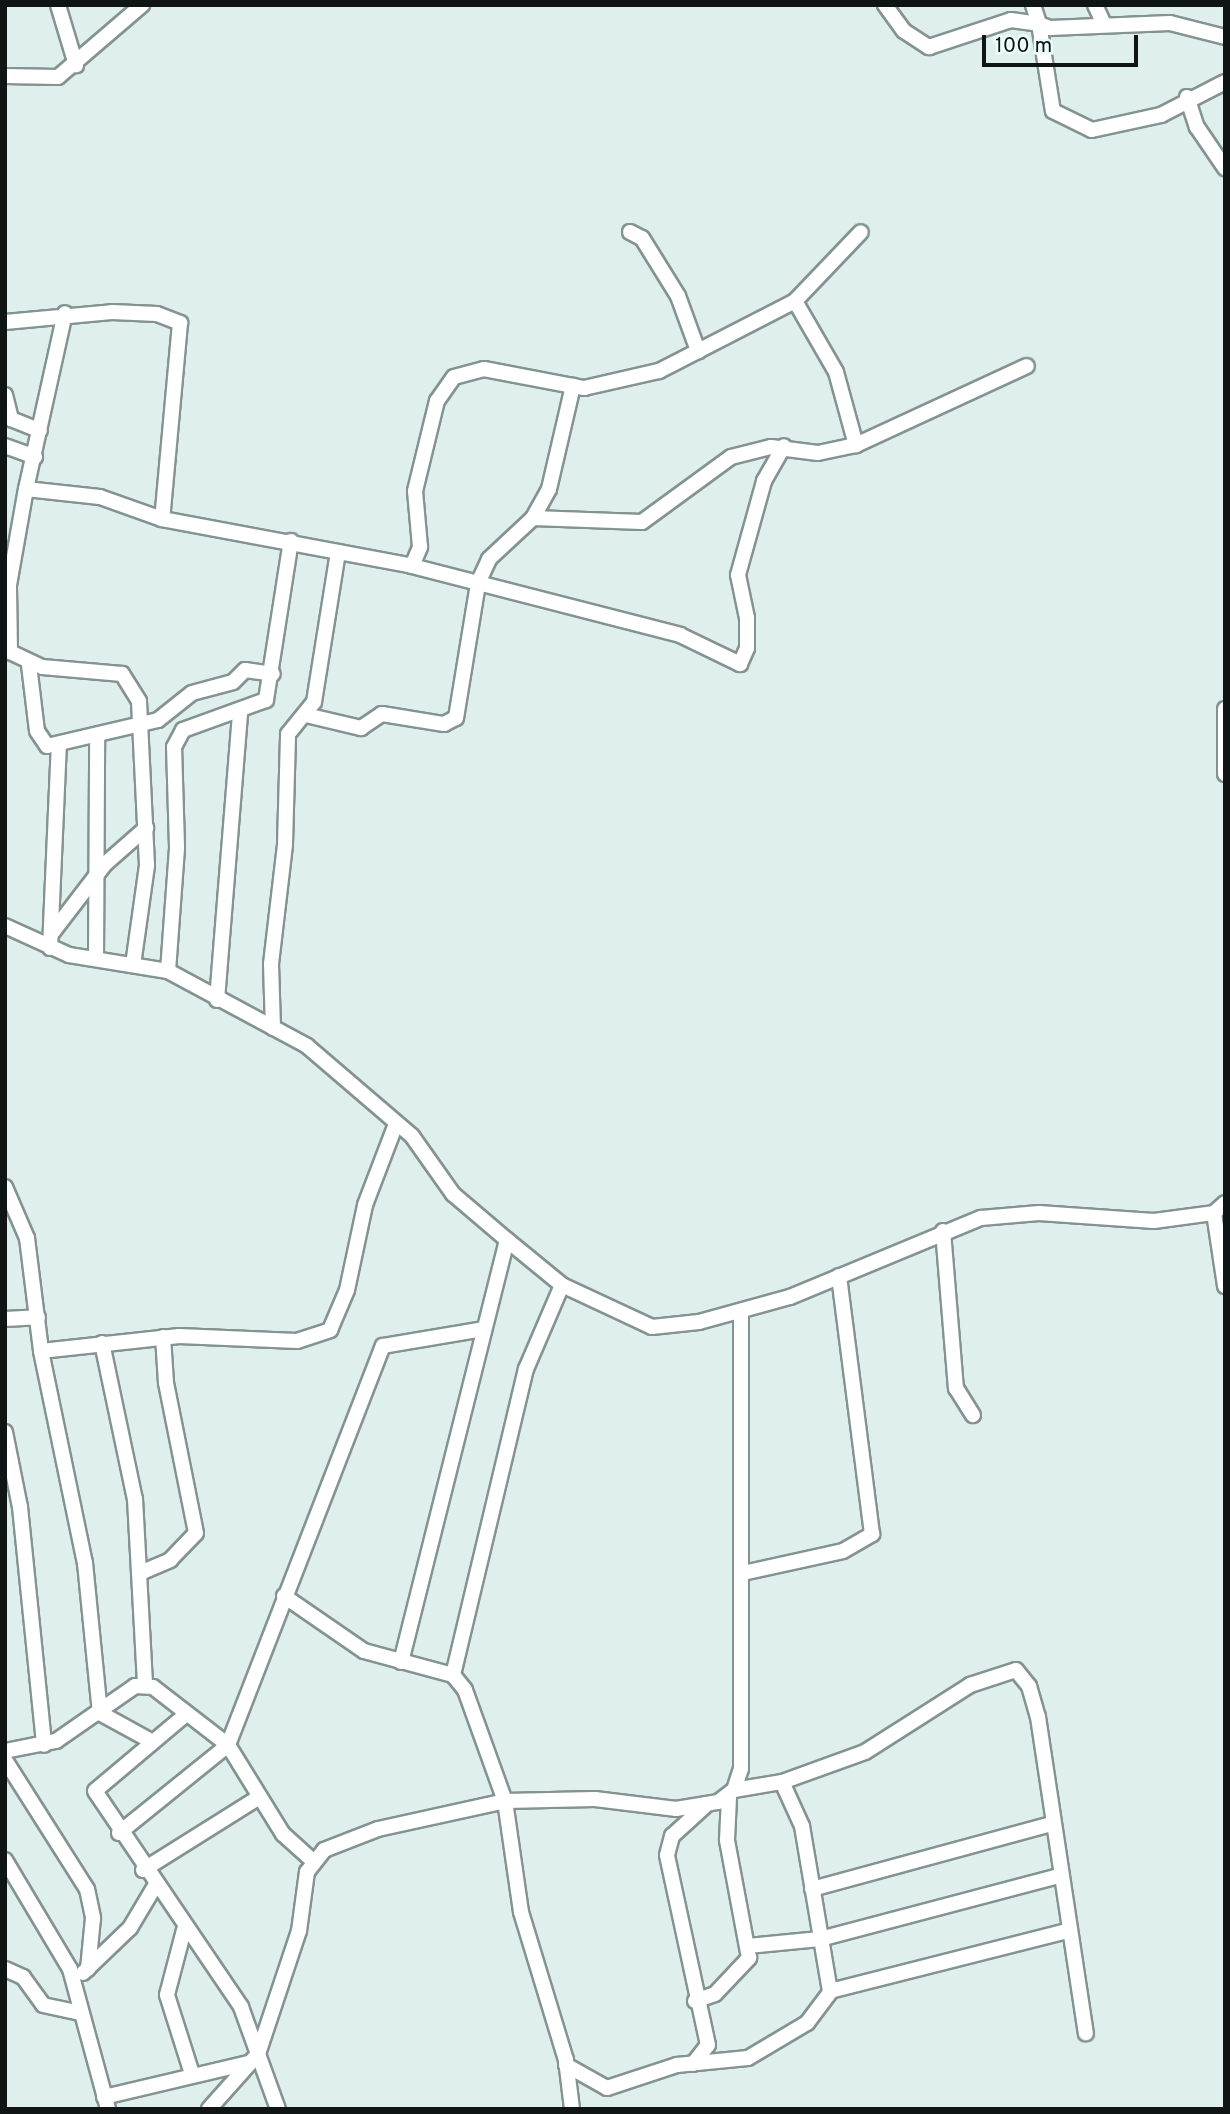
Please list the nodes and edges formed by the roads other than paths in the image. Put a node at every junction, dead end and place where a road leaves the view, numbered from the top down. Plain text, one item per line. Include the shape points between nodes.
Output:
1 (58, 5) edge
2 (142, 5) edge
3 (885, 5) edge
4 (1033, 5) edge
5 (1095, 5) edge
6 (1039, 24) junction
7 (1104, 24) junction
8 (1225, 37) edge
9 (76, 65) junction
10 (5, 76) edge
11 (1225, 82) edge
12 (1187, 97) junction
13 (1225, 168) edge
14 (630, 232) dead end
15 (861, 232) dead end
16 (795, 301) junction
17 (65, 313) junction
18 (5, 323) edge
19 (698, 351) junction
20 (1027, 366) dead end
21 (573, 386) junction
22 (5, 395) edge
23 (40, 431) junction
24 (856, 445) junction
25 (5, 446) edge
26 (784, 446) junction
27 (35, 457) junction
28 (26, 489) junction
29 (533, 518) junction
30 (162, 519) junction
31 (290, 541) junction
32 (338, 552) junction
33 (412, 566) junction
34 (478, 583) junction
35 (29, 665) junction
36 (273, 674) junction
37 (1225, 709) edge
38 (240, 712) junction
39 (306, 715) junction
40 (142, 723) junction
41 (97, 736) junction
42 (59, 745) junction
43 (1225, 774) edge
44 (146, 828) junction
45 (99, 872) junction
46 (5, 926) edge
47 (51, 941) junction
48 (96, 960) junction
49 (133, 965) junction
50 (168, 971) junction
51 (217, 1000) junction
52 (273, 1028) junction
53 (396, 1124) junction
54 (5, 1187) edge
55 (1219, 1208) edge
56 (943, 1231) junction
57 (507, 1240) junction
58 (839, 1276) junction
59 (562, 1285) junction
60 (1225, 1286) edge
61 (741, 1311) junction
62 (38, 1317) junction
63 (5, 1319) edge
64 (484, 1329) junction
65 (163, 1337) junction
66 (102, 1343) junction
67 (41, 1351) junction
68 (973, 1415) dead end
69 (5, 1432) edge
70 (140, 1573) junction
71 (743, 1573) junction
72 (284, 1596) junction
73 (401, 1662) junction
74 (453, 1675) junction
75 (145, 1684) junction
76 (100, 1713) junction
77 (184, 1716) junction
78 (151, 1741) junction
79 (44, 1745) junction
80 (228, 1745) junction
81 (5, 1751) edge
82 (5, 1759) edge
83 (782, 1782) junction
84 (732, 1793) junction
85 (258, 1798) junction
86 (505, 1801) junction
87 (705, 1806) junction
88 (1052, 1824) junction
89 (119, 1833) junction
90 (5, 1860) edge
91 (312, 1860) junction
92 (144, 1870) junction
93 (1058, 1876) junction
94 (155, 1886) junction
95 (812, 1889) junction
96 (184, 1930) junction
97 (1068, 1931) junction
98 (820, 1940) junction
99 (748, 1946) junction
100 (5, 1969) edge
101 (88, 1969) junction
102 (72, 1984) junction
103 (831, 1991) junction
104 (695, 2001) junction
105 (80, 2013) junction
106 (1086, 2033) dead end
107 (253, 2058) junction
108 (693, 2064) junction
109 (566, 2065) junction
110 (192, 2074) junction
111 (106, 2103) edge
112 (208, 2109) edge
113 (278, 2109) edge
114 (572, 2109) edge

1 - 9 street
2 - 9 street via 108,29
3 - 6 street via 904,30 929,47 1012,20
4 - 6 street
5 - 7 street
6 - 7 street
6 - 12 street via 1057,115 1099,131 1161,115
7 - 8 street via 1170,23
9 - 10 street via 48,80
11 - 12 street
12 - 13 street via 1202,136
14 - 19 street via 642,238 678,296
15 - 16 street
16 - 19 street
16 - 24 street via 836,372
17 - 18 street
17 - 23 street
17 - 30 street via 157,314 180,323
19 - 21 street via 642,376
20 - 24 street
21 - 29 street via 557,463
21 - 33 street via 484,369 448,383 415,491 420,547
22 - 23 street via 11,419
23 - 27 street
24 - 26 street via 818,453
25 - 27 street
26 - 29 street via 714,465 642,522
26 - 34 street via 764,481 738,575 747,618 745,661 724,661 680,635
27 - 28 street
28 - 30 street via 100,497
28 - 35 street via 14,540 7,645 15,659
29 - 34 street via 503,541
30 - 31 street
31 - 32 street
31 - 36 street
32 - 33 street
32 - 39 street via 314,702
33 - 34 street
34 - 39 street via 459,709 450,723 382,714 361,729
35 - 40 street via 122,674 135,687
35 - 42 street via 41,742
36 - 38 street via 266,700
36 - 40 street via 245,670
37 - 43 street
38 - 50 street via 183,730 174,747 177,847
38 - 51 street
39 - 52 street via 288,734 285,844 271,964
40 - 41 street
40 - 44 street
41 - 42 street
41 - 45 street
42 - 47 street
44 - 45 street
44 - 49 street via 145,911
45 - 47 street
45 - 48 street
46 - 47 street
47 - 48 street
48 - 49 street
49 - 50 street
50 - 51 street
51 - 52 street
52 - 53 street via 328,1060
53 - 57 street via 453,1194
53 - 65 street via 330,1330 298,1341
54 - 62 street via 27,1238
55 - 56 street via 1154,1221 1003,1214
55 - 60 street
56 - 58 street
56 - 68 street via 956,1388
57 - 59 street
57 - 64 street
58 - 61 street
58 - 71 street via 872,1534 844,1551
59 - 61 street via 661,1328
59 - 74 street via 526,1369
61 - 71 street
62 - 63 street
62 - 67 street
64 - 72 street via 383,1346
64 - 73 street
65 - 66 street
65 - 70 street via 166,1383 196,1533 170,1560
66 - 67 street
66 - 70 street via 135,1499
67 - 76 street via 85,1563
69 - 79 street via 20,1507
70 - 75 street
71 - 84 street via 741,1769
72 - 73 street via 364,1651
72 - 80 street
73 - 74 street
74 - 86 street via 483,1726
75 - 76 street
75 - 77 street
76 - 78 street
76 - 79 street
77 - 78 street
77 - 80 street
78 - 89 street via 95,1791
79 - 81 street
80 - 85 street
80 - 89 street
82 - 101 street via 87,1889 93,1918
83 - 84 street
83 - 88 street via 864,1752 961,1690 1016,1670 1029,1686 1038,1717
83 - 95 street via 796,1801
84 - 87 street
84 - 99 street via 727,1840
85 - 91 street
85 - 92 street
86 - 87 street
86 - 91 street via 378,1829
86 - 109 street via 521,1912
87 - 104 street via 672,1836 667,1855
88 - 93 street
88 - 95 street
89 - 92 street
90 - 102 street via 65,1957
91 - 107 street via 299,1931
92 - 94 street
93 - 97 street
93 - 98 street
94 - 96 street
94 - 101 street via 130,1928
95 - 98 street
96 - 107 street via 241,2007
96 - 110 street via 167,1995
97 - 103 street
97 - 106 street
98 - 99 street
98 - 103 street
99 - 104 street via 748,1965 715,1994
100 - 105 street via 23,1977 43,2005
101 - 102 street
102 - 105 street
103 - 108 street via 807,2023 761,2053
104 - 108 street via 709,2050
105 - 111 street
107 - 110 street
107 - 112 street
107 - 113 street
108 - 109 street via 607,2088
109 - 114 street
110 - 111 street

